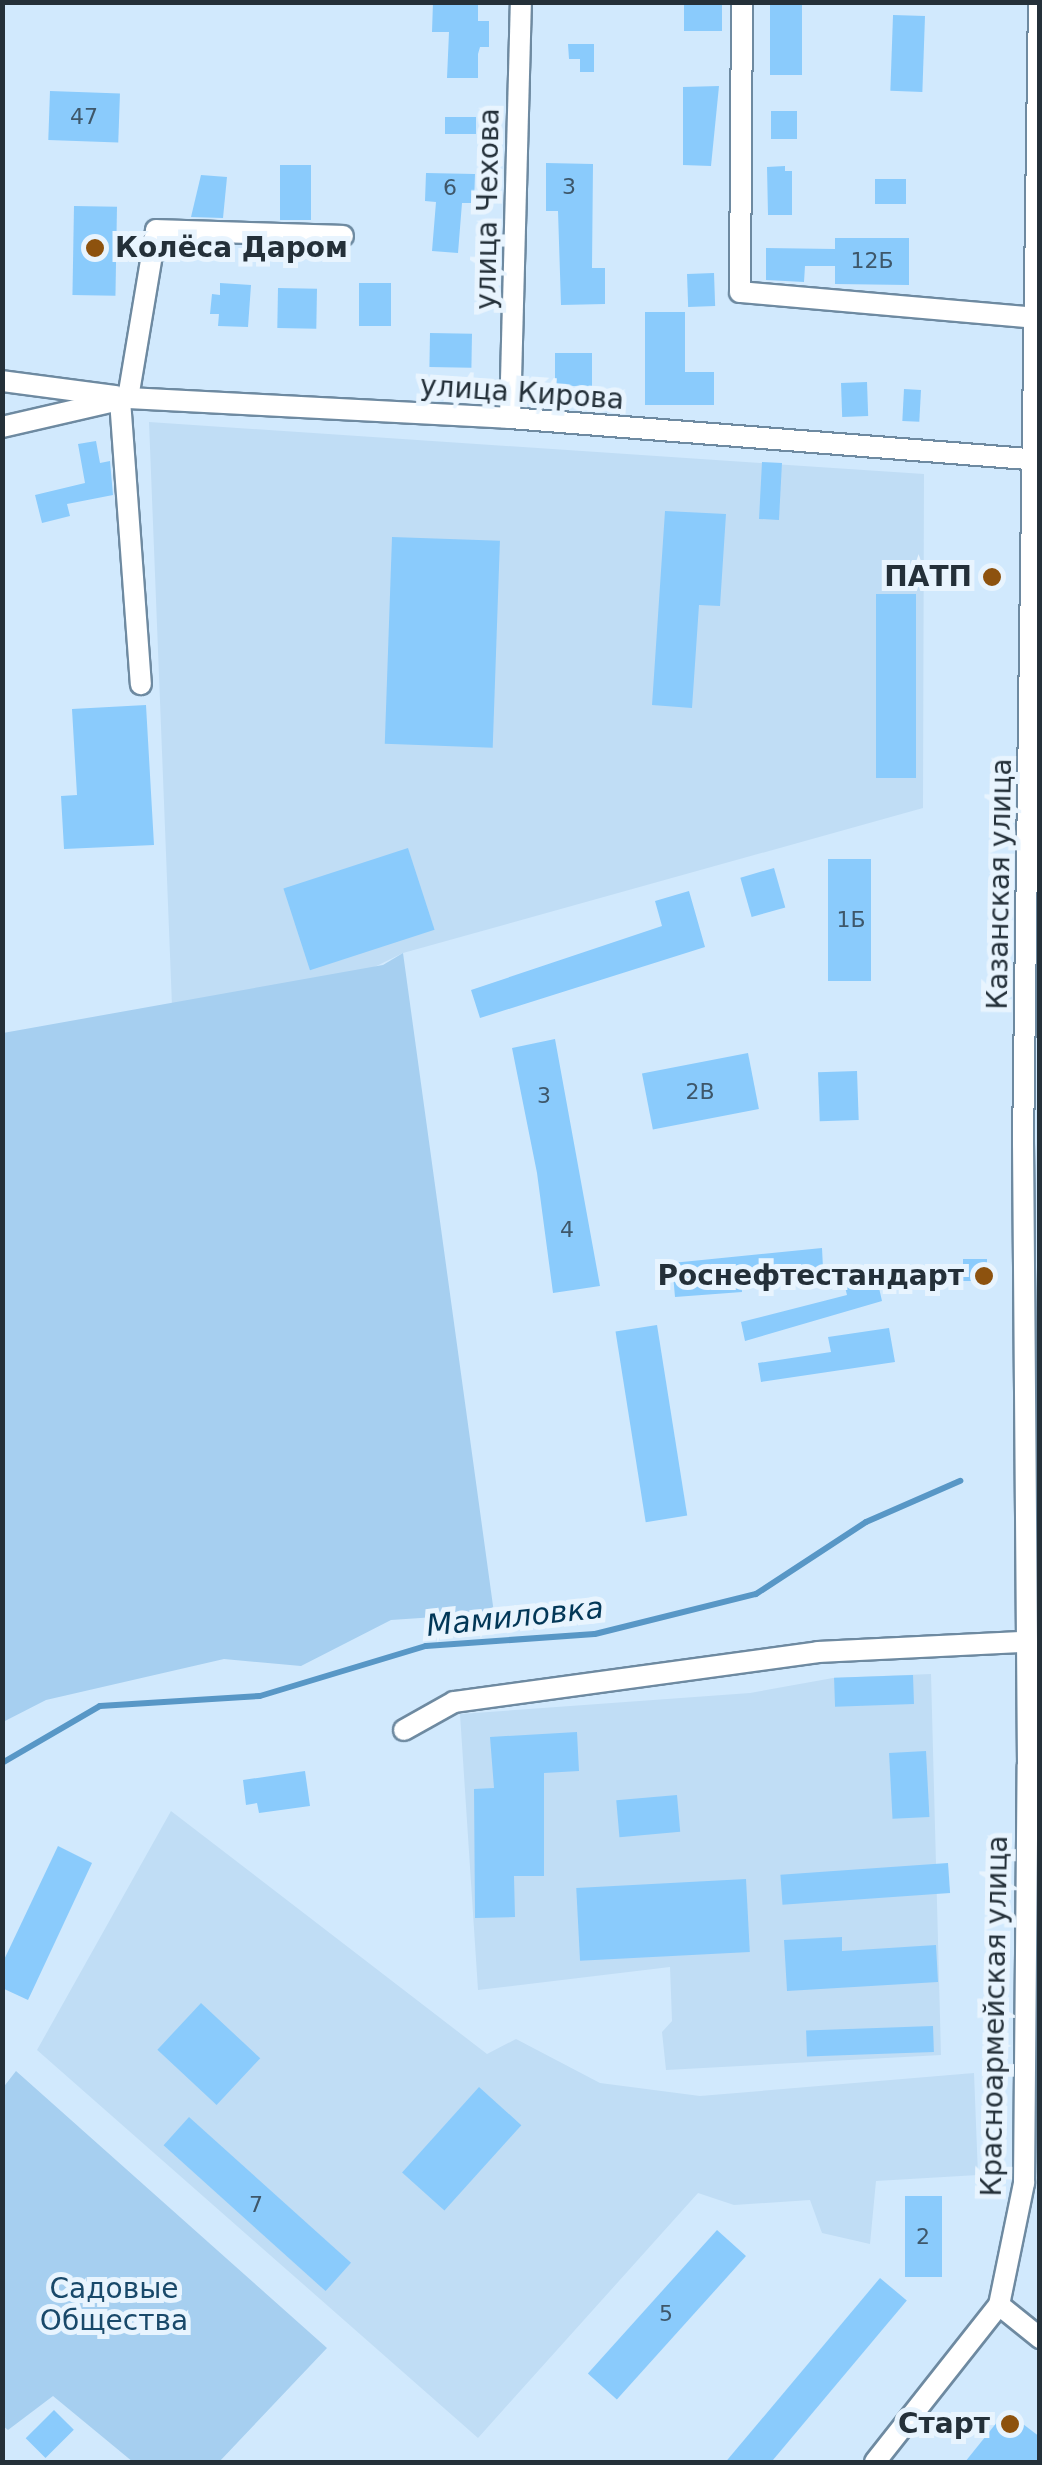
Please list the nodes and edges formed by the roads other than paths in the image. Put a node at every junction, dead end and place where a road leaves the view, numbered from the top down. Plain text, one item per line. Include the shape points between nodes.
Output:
1 (521, 2) edge
2 (742, 2) edge
3 (1039, 2) edge
4 (343, 236) dead end
5 (1036, 318) junction
6 (2, 381) edge
7 (124, 399) junction
8 (510, 418) junction
9 (2, 427) edge
10 (1036, 460) edge
11 (141, 684) dead end
12 (1032, 1371) edge
13 (1032, 1563) edge
14 (1026, 1642) junction
15 (404, 1730) dead end
16 (1034, 1770) edge
17 (999, 2304) junction
18 (1040, 2338) edge
19 (875, 2462) edge

1 - 8 street, улица Чехова
2 - 5 street via 740,292
3 - 5 street, Казанская улица
4 - 7 street via 156,230
5 - 10 street, Казанская улица
6 - 7 street
7 - 8 street, улица Кирова
7 - 9 street, улица Кирова
7 - 11 street
8 - 10 street, улица Кирова
10 - 12 street, Казанская улица
12 - 13 street, Казанская улица
13 - 14 street, Казанская улица
14 - 15 street via 818,1652 454,1702
14 - 16 street, Казанская улица
16 - 17 street, Красноармейская улица via 1024,2183
17 - 18 street
17 - 19 street, Красноармейская улица

